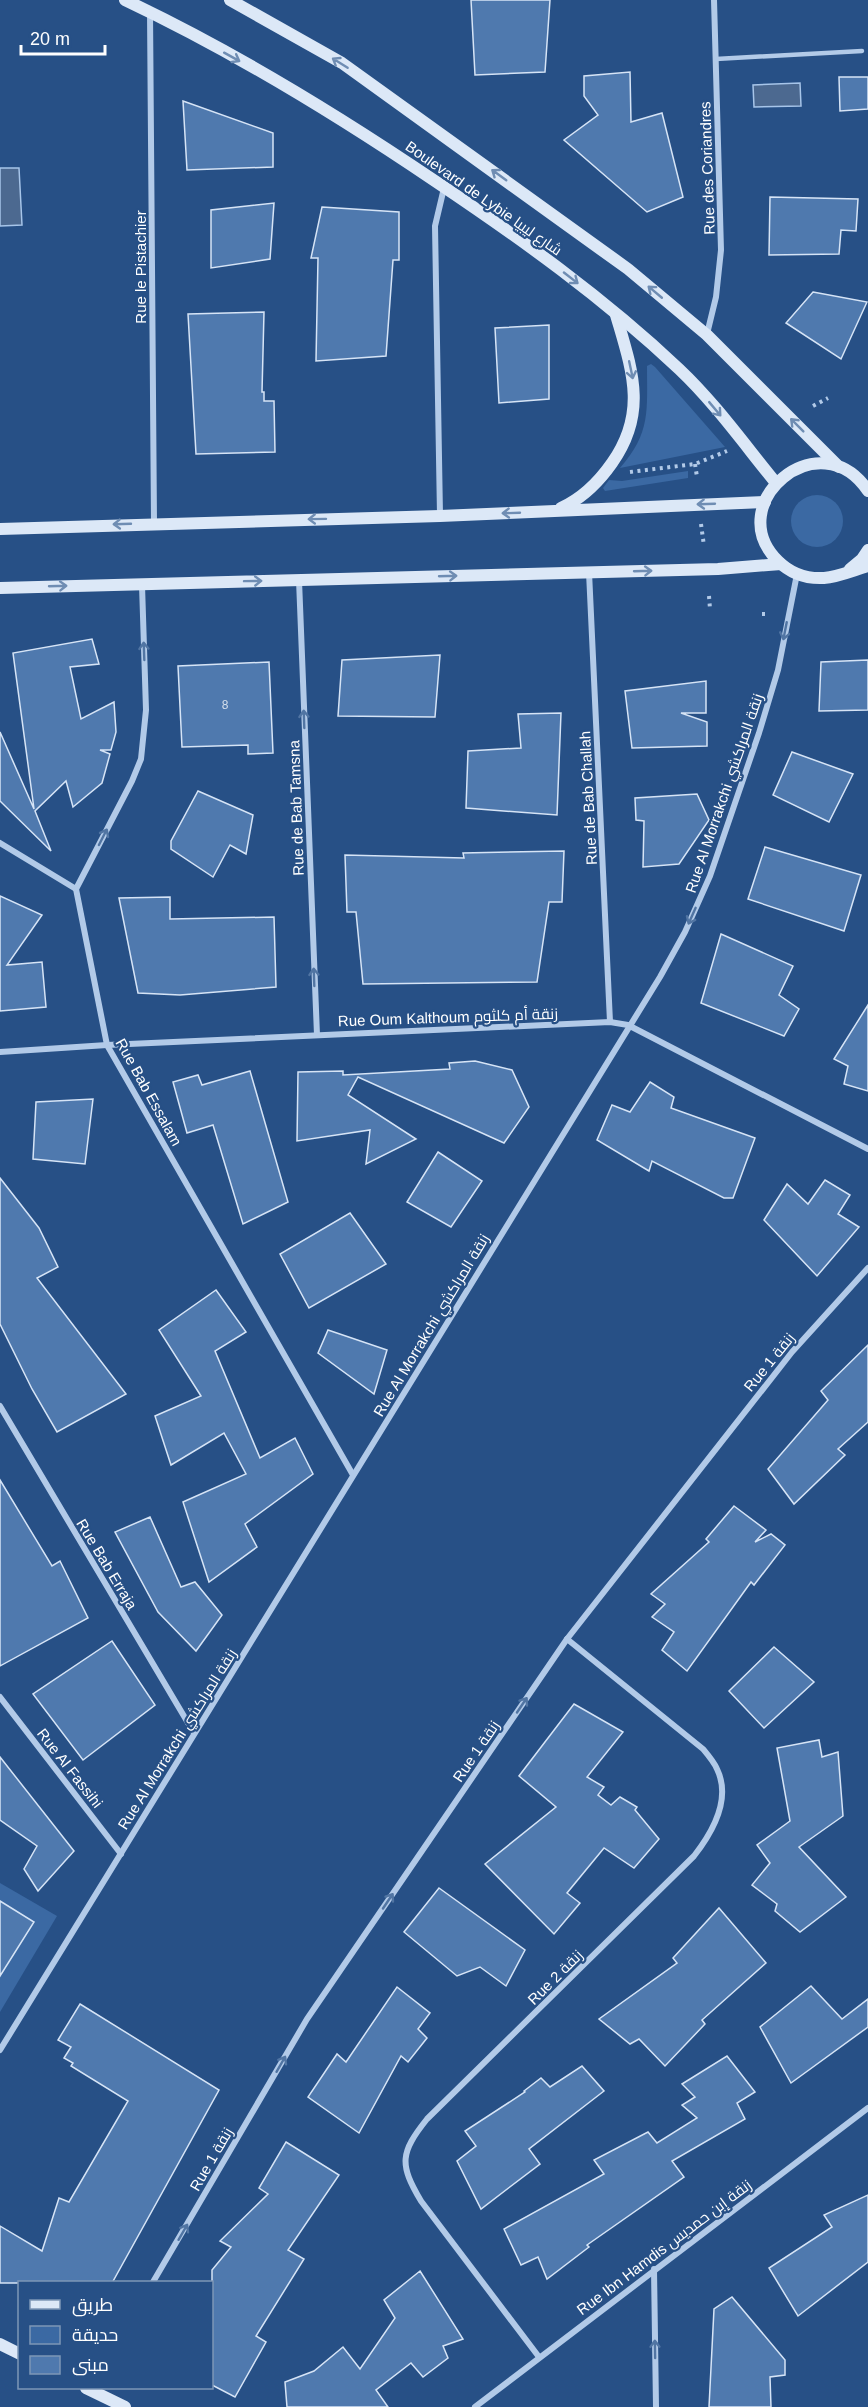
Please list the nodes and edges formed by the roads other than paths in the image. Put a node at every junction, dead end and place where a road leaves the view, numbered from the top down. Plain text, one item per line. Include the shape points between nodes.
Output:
1 (125, 0) edge
2 (230, 0) edge
3 (714, 0) edge
4 (150, 12) junction
5 (862, 51) dead end
6 (716, 59) junction
7 (445, 187) junction
8 (616, 313) junction
9 (707, 335) junction
10 (839, 467) junction
11 (863, 480) edge
12 (776, 483) junction
13 (868, 490) edge
14 (765, 502) junction
15 (555, 511) junction
16 (440, 516) junction
17 (154, 523) junction
18 (0, 529) edge
19 (868, 550) edge
20 (781, 564) junction
21 (868, 566) edge
22 (589, 572) junction
23 (844, 572) junction
24 (797, 574) junction
25 (299, 580) junction
26 (142, 584) junction
27 (0, 588) edge
28 (0, 843) edge
29 (76, 889) junction
30 (610, 1022) junction
31 (628, 1025) junction
32 (317, 1035) junction
33 (107, 1045) junction
34 (0, 1052) edge
35 (868, 1149) edge
36 (868, 1268) edge
37 (0, 1406) edge
38 (353, 1475) junction
39 (567, 1639) junction
40 (0, 1697) edge
41 (194, 1733) junction
42 (120, 1854) junction
43 (0, 2050) edge
44 (868, 2108) edge
45 (654, 2269) junction
46 (154, 2281) edge
47 (0, 2344) edge
48 (18, 2353) edge
49 (539, 2357) junction
50 (91, 2389) edge
51 (125, 2407) edge
52 (475, 2407) edge
53 (656, 2407) edge

1 - 4 main road, Boulevard de Lybie شارع ليبيا
9 -> 2 main road, Boulevard de Lybie شارع ليبيا via 628,269 342,63
3 - 6 street, Rue des Coriandres
4 -> 7 main road, Boulevard de Lybie شارع ليبيا via 360,131
4 - 17 street, Rue le Pistachier
5 - 6 lane
6 - 9 street, Rue des Coriandres via 721,250
7 -> 8 main road, Boulevard de Lybie شارع ليبيا via 519,237
7 - 16 street via 435,226
8 -> 12 main road, Boulevard de Lybie شارع ليبيا via 679,369
8 -> 15 main road via 635,392 630,428 621,450 600,480
10 -> 9 main road, Boulevard de Lybie شارع ليبيا
10 - 11 main road
10 - 12 main road via 805,465
11 - 13 main road
12 - 14 main road
14 -> 15 main road
14 - 20 main road via 763,535
15 -> 16 main road
16 -> 17 main road
17 -> 18 main road
19 - 23 main road
22 -> 20 main road
20 - 24 main road
21 - 23 main road
25 -> 22 main road
22 - 30 street, Rue de Bab Challah
23 - 24 main road via 826,578
24 -> 31 street, Rue Al Morrakchi زنقة المراكشي via 778,670 710,876 685,932
26 -> 25 main road
32 -> 25 street, Rue de Bab Tamsna
27 -> 26 main road
29 -> 26 street via 141,759 146,710
28 - 29 street
29 - 33 street, Rue Bab Essalam
30 - 31 street, Rue Oum Kalthoum زنقة أم كلثوم
30 - 32 street, Rue Oum Kalthoum زنقة أم كلثوم
31 - 35 street, Rue Oum Kalthoum زنقة أم كلثوم
31 - 38 street, Rue Al Morrakchi زنقة المراكشي
32 - 33 street, Rue Oum Kalthoum زنقة أم كلثوم
33 - 34 street, Rue Oum Kalthoum زنقة أم كلثوم
33 - 38 street, Rue Bab Essalam
36 - 39 street, Rue 1 زنقة via 792,1352
37 - 41 street, Rue Bab Erraja
38 - 41 street, Rue Al Morrakchi زنقة المراكشي
46 -> 39 street, Rue 1 زنقة via 308,2019
39 - 49 street, Rue 2 زنقة via 703,1749 717,1769 723,1790 711,1835 694,1856 411,2139 404,2161 410,2183
40 - 42 street, Rue Al Fassihi
41 - 42 street, Rue Al Morrakchi زنقة المراكشي
42 - 43 street, Rue Al Morrakchi زنقة المراكشي
44 - 45 street, Rue Ibn Hamdis زنقة إبن حمديس
45 - 49 street, Rue Ibn Hamdis زنقة إبن حمديس
53 -> 45 street
47 - 48 main road
49 - 52 street, Rue Ibn Hamdis زنقة إبن حمديس
50 - 51 main road

